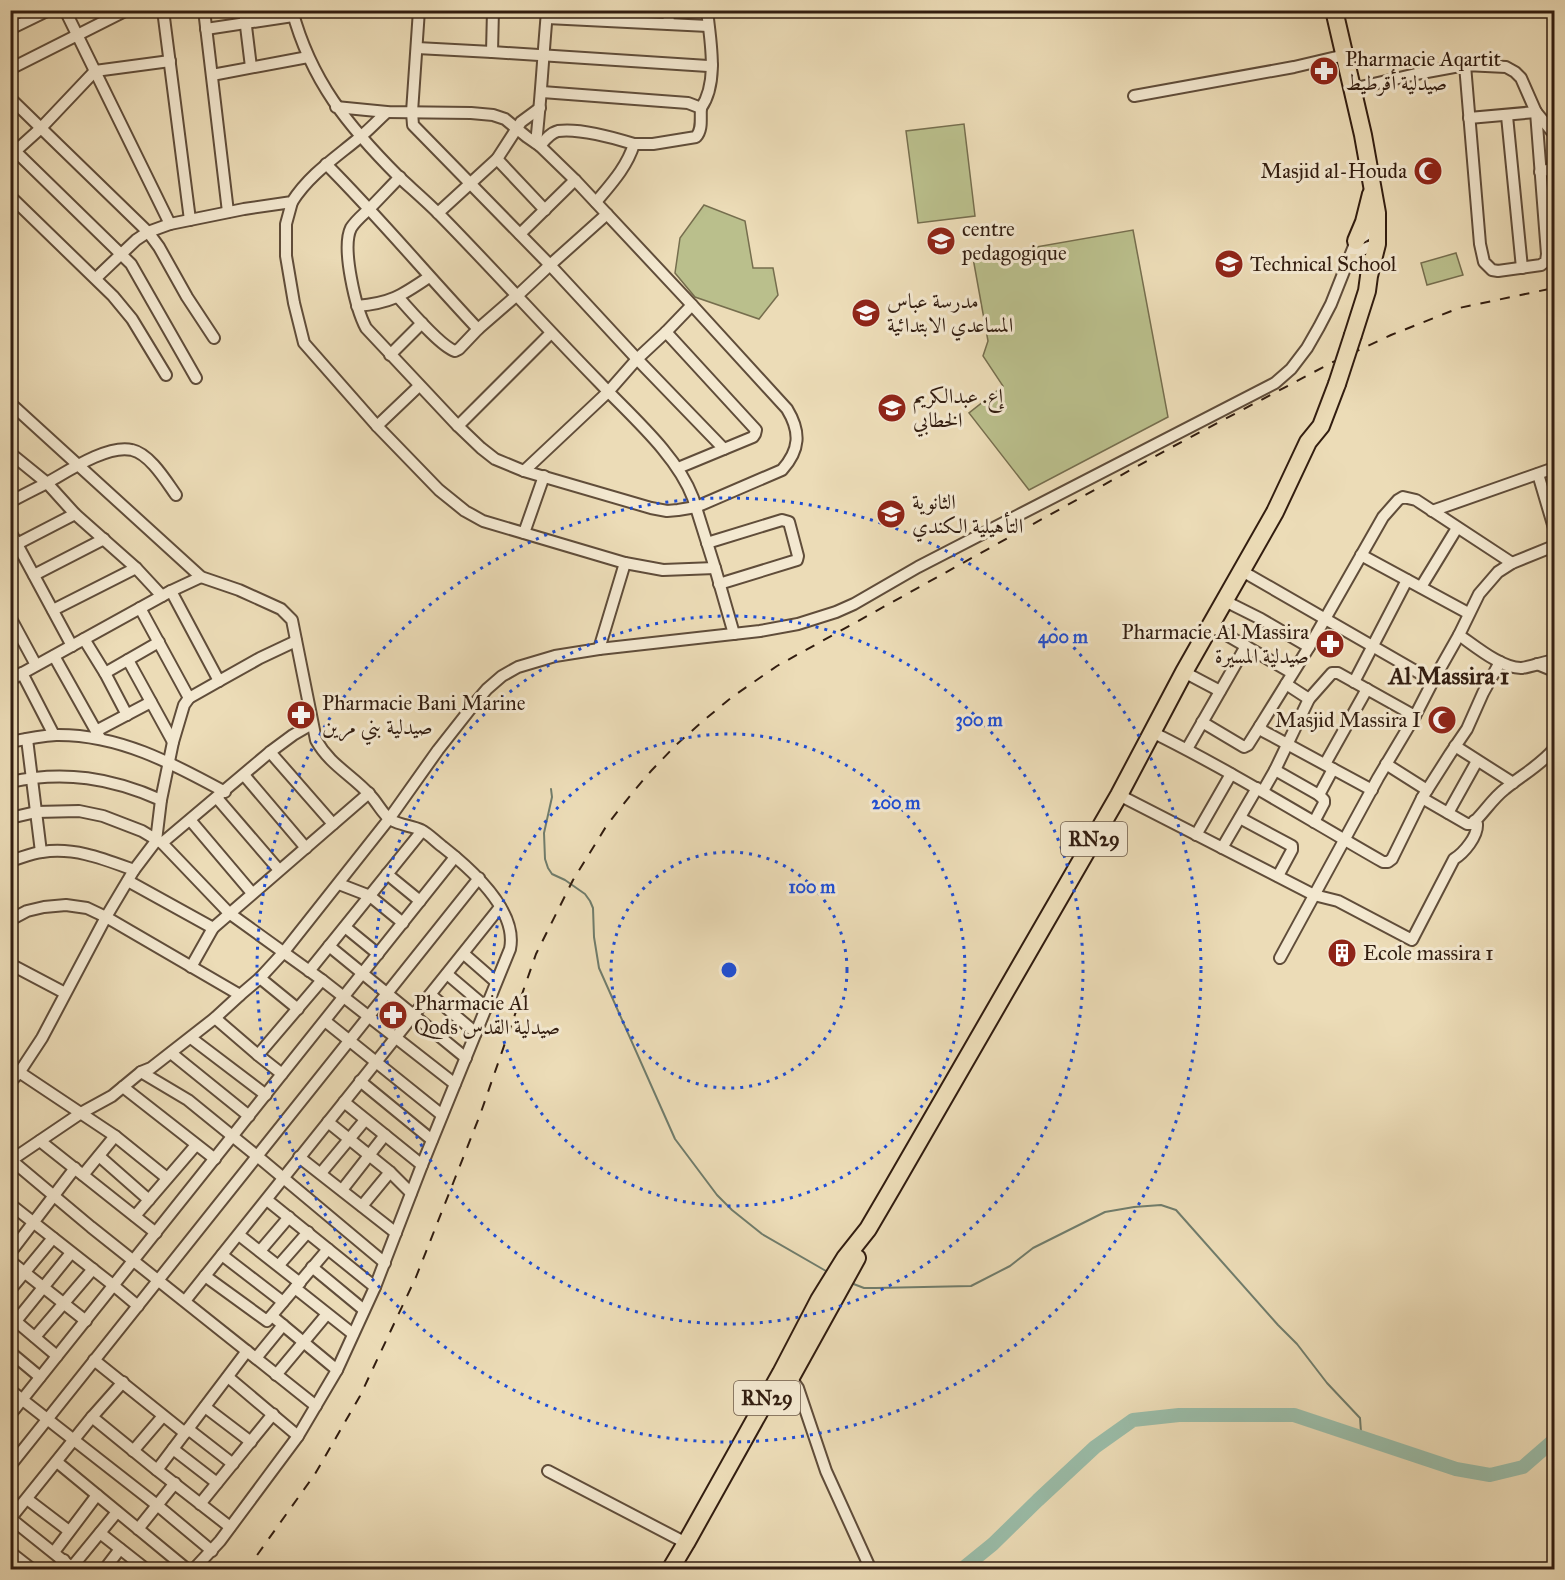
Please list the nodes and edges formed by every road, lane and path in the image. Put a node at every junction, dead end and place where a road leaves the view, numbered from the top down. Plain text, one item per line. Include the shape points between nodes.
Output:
1 (49, 10) edge
2 (65, 10) edge
3 (128, 10) edge
4 (163, 10) edge
5 (204, 10) edge
6 (244, 10) edge
7 (419, 10) edge
8 (493, 10) edge
9 (630, 10) edge
10 (668, 10) edge
11 (707, 10) edge
12 (1334, 10) edge
13 (292, 13) edge
14 (547, 14) edge
15 (631, 22) junction
16 (246, 24) junction
17 (669, 24) junction
18 (708, 26) junction
19 (10, 29) edge
20 (206, 29) junction
21 (77, 35) junction
22 (417, 48) junction
23 (492, 52) junction
24 (1345, 55) junction
25 (543, 56) junction
26 (308, 57) junction
27 (170, 61) junction
28 (712, 65) junction
29 (1465, 65) junction
30 (251, 67) junction
31 (10, 69) edge
32 (94, 71) junction
33 (212, 75) junction
34 (1352, 89) junction
35 (542, 92) junction
36 (1134, 96) dead end
37 (10, 98) edge
38 (336, 107) junction
39 (540, 108) junction
40 (701, 108) junction
41 (387, 112) junction
42 (412, 112) junction
43 (1536, 112) junction
44 (1507, 116) junction
45 (1469, 118) junction
46 (41, 128) junction
47 (518, 130) junction
48 (1554, 134) edge
49 (360, 137) junction
50 (634, 144) junction
51 (538, 145) junction
52 (12, 151) edge
53 (497, 159) junction
54 (326, 164) junction
55 (1554, 168) edge
56 (1540, 172) junction
57 (400, 177) junction
58 (575, 180) junction
59 (471, 184) junction
60 (1373, 188) junction
61 (10, 196) edge
62 (292, 202) junction
63 (596, 202) junction
64 (369, 209) junction
65 (545, 210) junction
66 (228, 212) junction
67 (438, 213) junction
68 (607, 214) junction
69 (190, 220) junction
70 (170, 224) junction
71 (148, 232) junction
72 (520, 234) junction
73 (1378, 237) junction
74 (1356, 241) junction
75 (120, 254) junction
76 (550, 265) junction
77 (1347, 265) junction
78 (1522, 268) junction
79 (1371, 271) junction
80 (429, 277) junction
81 (96, 278) junction
82 (517, 296) junction
83 (398, 297) junction
84 (692, 305) junction
85 (357, 306) junction
86 (422, 323) junction
87 (478, 329) junction
88 (666, 332) junction
89 (551, 333) junction
90 (214, 338) dead end
91 (390, 355) junction
92 (637, 359) junction
93 (166, 375) dead end
94 (196, 378) dead end
95 (419, 386) junction
96 (608, 392) junction
97 (10, 403) edge
98 (376, 426) junction
99 (458, 426) junction
100 (724, 449) junction
101 (11, 454) edge
102 (78, 464) junction
103 (678, 468) junction
104 (1554, 468) edge
105 (524, 471) junction
106 (1538, 474) junction
107 (544, 476) junction
108 (47, 483) junction
109 (176, 495) dead end
110 (10, 502) edge
111 (696, 507) junction
112 (1432, 511) junction
113 (75, 514) junction
114 (1457, 528) junction
115 (1554, 528) edge
116 (10, 531) edge
117 (524, 533) junction
118 (104, 539) junction
119 (707, 543) junction
120 (17, 544) junction
121 (1554, 546) edge
122 (1360, 555) junction
123 (625, 562) junction
124 (1512, 563) junction
125 (136, 568) junction
126 (715, 568) junction
127 (1242, 572) junction
128 (34, 575) junction
129 (201, 577) junction
130 (1407, 580) junction
131 (719, 584) junction
132 (1421, 587) junction
133 (167, 593) junction
134 (1226, 601) junction
135 (140, 608) junction
136 (53, 610) junction
137 (1468, 613) junction
138 (10, 617) edge
139 (1325, 620) junction
140 (1211, 626) junction
141 (14, 631) edge
142 (734, 634) junction
143 (1459, 635) junction
144 (84, 639) junction
145 (296, 641) junction
146 (159, 642) junction
147 (72, 646) junction
148 (1246, 646) junction
149 (1372, 646) junction
150 (1309, 647) junction
151 (599, 649) junction
152 (54, 656) junction
153 (128, 660) junction
154 (1554, 660) edge
155 (1500, 663) junction
156 (1537, 664) junction
157 (36, 665) junction
158 (1554, 671) edge
159 (1184, 672) junction
160 (105, 673) junction
161 (1292, 673) junction
162 (22, 674) junction
163 (10, 680) edge
164 (219, 681) junction
165 (1433, 681) junction
166 (1354, 682) junction
167 (1286, 684) junction
168 (1367, 689) junction
169 (1220, 692) junction
170 (189, 698) junction
171 (1310, 699) junction
172 (151, 702) junction
173 (127, 715) junction
174 (1415, 716) junction
175 (1202, 722) junction
176 (312, 724) junction
177 (1260, 726) junction
178 (1152, 732) junction
179 (54, 735) junction
180 (98, 735) junction
181 (12, 738) edge
182 (27, 739) junction
183 (173, 742) junction
184 (1287, 744) junction
185 (1455, 746) junction
186 (1187, 749) junction
187 (1554, 749) edge
188 (270, 752) junction
189 (1477, 761) junction
190 (169, 762) junction
191 (1386, 764) junction
192 (1329, 767) junction
193 (1275, 770) junction
194 (1231, 774) junction
195 (243, 775) junction
196 (31, 777) junction
197 (10, 782) edge
198 (1514, 783) junction
199 (1260, 790) junction
200 (1372, 790) junction
201 (369, 793) junction
202 (1425, 794) junction
203 (221, 795) junction
204 (1119, 795) junction
205 (1319, 795) junction
206 (161, 800) junction
207 (36, 812) junction
208 (1448, 813) junction
209 (10, 818) edge
210 (1240, 818) junction
211 (389, 819) junction
212 (191, 821) junction
213 (1474, 821) junction
214 (1314, 822) junction
215 (333, 824) junction
216 (422, 831) junction
217 (1196, 835) junction
218 (1344, 840) junction
219 (159, 842) junction
220 (306, 848) junction
221 (1222, 848) junction
222 (41, 852) junction
223 (455, 856) junction
224 (10, 861) edge
225 (134, 870) junction
226 (279, 870) junction
227 (387, 874) junction
228 (1278, 876) junction
229 (480, 878) junction
230 (128, 880) junction
231 (339, 884) junction
232 (252, 893) junction
233 (1314, 895) junction
234 (370, 896) junction
235 (420, 901) junction
236 (500, 907) junction
237 (229, 913) junction
238 (106, 917) junction
239 (10, 920) edge
240 (403, 923) junction
241 (345, 927) junction
242 (213, 928) junction
243 (329, 946) junction
244 (283, 953) junction
245 (378, 954) junction
246 (464, 954) junction
247 (1280, 958) dead end
248 (10, 964) edge
249 (191, 967) junction
250 (309, 971) junction
251 (362, 974) junction
252 (447, 974) junction
253 (260, 978) junction
254 (322, 980) junction
255 (496, 982) junction
256 (64, 993) junction
257 (387, 994) junction
258 (240, 995) junction
259 (431, 995) junction
260 (344, 997) junction
261 (487, 1008) junction
262 (297, 1009) junction
263 (414, 1016) junction
264 (368, 1017) junction
265 (215, 1018) junction
266 (325, 1021) junction
267 (476, 1033) junction
268 (191, 1038) junction
269 (396, 1038) junction
270 (349, 1041) junction
271 (171, 1053) junction
272 (258, 1055) junction
273 (466, 1058) junction
274 (376, 1062) junction
275 (15, 1069) edge
276 (141, 1072) junction
277 (282, 1074) junction
278 (360, 1081) junction
279 (10, 1082) edge
280 (455, 1084) junction
281 (123, 1088) junction
282 (266, 1095) junction
283 (344, 1102) junction
284 (81, 1113) junction
285 (442, 1115) junction
286 (249, 1116) junction
287 (365, 1120) junction
288 (328, 1122) junction
289 (385, 1135) junction
290 (115, 1136) junction
291 (232, 1137) junction
292 (349, 1138) junction
293 (432, 1140) junction
294 (40, 1141) junction
295 (196, 1145) junction
296 (99, 1156) junction
297 (257, 1156) junction
298 (370, 1156) junction
299 (299, 1157) junction
300 (215, 1159) junction
301 (11, 1160) edge
302 (422, 1165) junction
303 (79, 1172) junction
304 (390, 1172) junction
305 (321, 1173) junction
306 (167, 1178) junction
307 (283, 1178) junction
308 (342, 1190) junction
309 (411, 1193) junction
310 (54, 1196) junction
311 (149, 1200) junction
312 (267, 1200) junction
313 (11, 1206) edge
314 (362, 1206) junction
315 (135, 1216) junction
316 (289, 1217) junction
317 (33, 1223) junction
318 (308, 1232) junction
319 (156, 1233) junction
320 (396, 1233) junction
321 (239, 1235) junction
322 (53, 1238) junction
323 (328, 1249) junction
324 (260, 1251) junction
325 (10, 1253) edge
326 (71, 1253) junction
327 (222, 1255) junction
328 (134, 1260) junction
329 (10, 1261) edge
330 (385, 1263) junction
331 (279, 1266) junction
332 (312, 1267) junction
333 (93, 1269) junction
334 (25, 1272) junction
335 (205, 1276) junction
336 (158, 1281) junction
337 (113, 1285) junction
338 (297, 1286) junction
339 (375, 1287) junction
340 (44, 1288) junction
341 (10, 1290) edge
342 (185, 1302) junction
343 (283, 1302) junction
344 (63, 1304) junction
345 (138, 1306) junction
346 (364, 1310) junction
347 (327, 1314) junction
348 (272, 1316) junction
349 (13, 1319) edge
350 (86, 1321) junction
351 (283, 1325) junction
352 (353, 1334) junction
353 (35, 1337) junction
354 (303, 1342) junction
355 (247, 1351) junction
356 (10, 1352) edge
357 (57, 1356) junction
358 (256, 1358) junction
359 (94, 1360) junction
360 (337, 1370) junction
361 (276, 1375) junction
362 (786, 1376) junction
363 (40, 1377) junction
364 (228, 1377) junction
365 (123, 1382) junction
366 (10, 1390) edge
367 (22, 1400) junction
368 (316, 1406) junction
369 (205, 1407) junction
370 (10, 1414) edge
371 (273, 1414) junction
372 (163, 1416) junction
373 (92, 1417) junction
374 (47, 1419) junction
375 (187, 1431) junction
376 (298, 1436) junction
377 (74, 1441) junction
378 (251, 1442) junction
379 (173, 1449) junction
380 (133, 1451) junction
381 (57, 1462) junction
382 (233, 1464) junction
383 (10, 1467) edge
384 (157, 1470) junction
385 (548, 1470) dead end
386 (725, 1482) junction
387 (175, 1483) junction
388 (217, 1483) junction
389 (96, 1495) junction
390 (27, 1499) junction
391 (200, 1504) junction
392 (157, 1505) junction
393 (117, 1512) junction
394 (11, 1518) edge
395 (230, 1527) junction
396 (138, 1529) junction
397 (69, 1531) junction
398 (100, 1533) junction
399 (686, 1543) junction
400 (120, 1549) junction
401 (212, 1551) junction
402 (10, 1552) edge
403 (54, 1552) junction
404 (70, 1566) edge
405 (33, 1569) edge
406 (55, 1569) edge
407 (104, 1569) edge
408 (147, 1569) edge
409 (188, 1569) edge
410 (193, 1569) edge
411 (670, 1569) edge
412 (679, 1569) edge
413 (871, 1569) edge

1 - 19 street
2 - 21 street
3 - 21 street
4 - 27 street
5 - 20 street
6 - 16 street
7 - 22 street
8 - 23 street
9 - 15 street
10 - 17 street
11 - 18 street
12 - 24 highway, RN29
13 - 16 street
13 - 26 street
14 - 15 street
14 - 25 street
15 - 17 street
16 - 20 street
16 - 30 street
17 - 18 street
18 - 28 street
20 - 33 street
21 - 31 street
21 - 32 street
22 - 23 street
22 - 42 street
23 - 25 street
24 - 34 highway, RN29
24 - 36 street
25 - 28 street
25 - 35 street
26 - 30 street
26 - 38 street
27 - 32 street
27 - 69 street
28 - 40 street via 707,98
29 - 34 street
29 - 43 street via 1506,67 1515,72
29 - 45 street
30 - 33 street
32 - 46 street
32 - 70 street
33 - 66 street
34 - 60 highway, RN29
35 - 39 street
35 - 40 street via 688,103
37 - 46 street
38 - 41 street
38 - 49 street
39 - 47 street via 521,122
39 - 51 street
40 - 50 street via 701,129 696,137
41 - 42 street
41 - 49 street
42 - 47 street via 493,116 505,119
42 - 59 street via 415,128
43 - 44 street
43 - 48 street
43 - 56 street
44 - 45 street
44 - 78 street
45 - 78 street via 1481,256 1492,270
46 - 52 street
46 - 71 street
47 - 51 street
47 - 53 street
49 - 54 street
49 - 57 street
50 - 51 street via 601,135 558,131
50 - 63 street via 624,167
51 - 58 street
52 - 75 street
53 - 59 street
53 - 65 street
54 - 62 street
54 - 64 street
55 - 56 street
56 - 78 street via 1546,261
57 - 64 street
57 - 67 street
58 - 63 street
58 - 65 street
59 - 67 street
59 - 72 street
60 - 73 highway, RN29
60 - 74 highway
61 - 81 street
62 - 66 street
62 - 98 street via 286,224 286,256 304,343
63 - 68 street
64 - 80 street
64 - 85 street via 350,229 348,243
65 - 72 street
66 - 69 street
67 - 82 street
68 - 76 street
68 - 84 street
69 - 70 street
70 - 71 street
71 - 75 street
71 - 90 street
72 - 76 street
73 - 74 street via 1369,233
73 - 77 street
73 - 79 highway, RN29
74 - 77 street
75 - 81 street
75 - 94 street via 135,269
76 - 82 street
76 - 92 street
77 - 79 highway via 1360,262
77 - 142 street via 1307,348 1275,383 837,612 788,626
79 - 127 highway, RN29 via 1360,288 1332,383 1312,424 1308,442
80 - 83 street
80 - 87 street
81 - 93 street via 132,319
82 - 87 street
82 - 89 street
83 - 85 street
83 - 86 street
84 - 88 street
84 - 111 street via 787,409 794,420 797,440 791,460 782,470
85 - 91 street via 366,328
86 - 87 street via 455,351
86 - 91 street
88 - 92 street
88 - 100 street via 756,430 753,437
89 - 96 street
89 - 99 street
91 - 95 street
92 - 96 street
92 - 100 street
95 - 98 street
95 - 99 street
96 - 103 street
96 - 105 street
97 - 102 street
98 - 117 street via 438,490 465,511 483,521
99 - 105 street via 495,459
100 - 103 street
101 - 108 street
102 - 108 street
102 - 109 street via 115,450 131,449 156,468
102 - 129 street
103 - 111 street
104 - 106 street
105 - 107 street
106 - 112 street
106 - 115 street
107 - 111 street via 651,508 667,511
107 - 117 street
108 - 110 street
108 - 113 street
111 - 119 street
112 - 114 street
112 - 122 street via 1416,500 1398,500
113 - 118 street
113 - 120 street
114 - 124 street
114 - 132 street
116 - 120 street
117 - 123 street
118 - 125 street
118 - 128 street
119 - 126 street
119 - 131 street via 782,520 789,522 797,560
120 - 128 street
121 - 124 street
122 - 130 street
122 - 139 street
123 - 126 street via 663,570
123 - 151 street
124 - 137 street via 1487,584
125 - 133 street
125 - 136 street
126 - 131 street
127 - 134 highway, RN29
127 - 139 street
128 - 136 street
129 - 133 street
129 - 145 street via 281,609 292,620
130 - 132 street
130 - 149 street
131 - 142 street
132 - 137 street
133 - 135 street
133 - 164 street
134 - 140 highway, RN29
134 - 150 street
135 - 144 street
135 - 146 street
136 - 147 street
137 - 143 street
138 - 141 street
139 - 149 street
139 - 150 street
140 - 148 street
140 - 159 highway, RN29
141 - 157 street
142 - 151 street
143 - 155 street
143 - 165 street
144 - 147 street
144 - 160 street
145 - 164 street
145 - 176 street
146 - 153 street
146 - 170 street
147 - 152 street
148 - 161 street
148 - 169 street
149 - 165 street
149 - 166 street
150 - 161 street
151 - 211 street via 536,660 502,676 475,703
152 - 157 street
152 - 180 street
153 - 160 street
153 - 172 street
154 - 156 street
155 - 156 street via 1522,668
155 - 185 street
156 - 158 street
157 - 162 street
159 - 169 street
159 - 178 highway, RN29
160 - 173 street
161 - 167 street
162 - 163 street
162 - 179 street
164 - 170 street
165 - 174 street
166 - 168 street
166 - 171 street via 1332,673
167 - 171 street
167 - 177 street
168 - 174 street
168 - 192 street
169 - 175 street
170 - 183 street
171 - 184 street
172 - 173 street
172 - 183 street
173 - 180 street
174 - 191 street
175 - 177 street via 1244,747
175 - 186 street
176 - 188 street
176 - 201 street via 322,751
177 - 184 street
178 - 186 street
178 - 204 highway, RN29
179 - 180 street
179 - 182 street
180 - 190 street
181 - 182 street
182 - 196 street
183 - 190 street
184 - 192 street
184 - 193 street
185 - 189 street
185 - 202 street
186 - 194 street
187 - 198 street
188 - 195 street
188 - 215 street
189 - 198 street
189 - 208 street
190 - 203 street
190 - 206 street
191 - 200 street
191 - 202 street
192 - 200 street
192 - 205 street
193 - 199 street
193 - 205 street
194 - 199 street
194 - 217 street
195 - 203 street
195 - 220 street
196 - 197 street
196 - 206 street via 84,777 119,784
196 - 207 street
198 - 213 street
199 - 210 street
199 - 214 street
200 - 218 street
201 - 211 street
201 - 215 street
202 - 208 street
202 - 218 street via 1391,861 1383,862
203 - 212 street
203 - 226 street
204 - 217 street
204 - 362 highway, RN29 via 868,1229 819,1300
205 - 214 street via 1324,801
206 - 219 street
207 - 209 street
207 - 219 street via 79,811 103,816
207 - 222 street
208 - 213 street via 1467,824
210 - 221 street
210 - 228 street via 1292,846
211 - 216 street
211 - 231 street
212 - 219 street
212 - 232 street
213 - 233 street via 1478,830 1454,860 1412,940 1338,902
214 - 218 street
215 - 220 street
216 - 223 street
216 - 227 street
217 - 221 street
218 - 233 street
219 - 225 street
219 - 237 street
220 - 226 street
221 - 228 street
222 - 224 street
222 - 225 street via 90,855
223 - 229 street
223 - 235 street
225 - 230 street
226 - 232 street
227 - 234 street
227 - 235 street
228 - 233 street
229 - 236 street
229 - 257 street
230 - 238 street
230 - 242 street
231 - 234 street
231 - 244 street
232 - 237 street
233 - 247 street
234 - 240 street
234 - 241 street
235 - 240 street
236 - 246 street
236 - 255 street via 512,939
237 - 242 street
237 - 244 street
238 - 239 street via 87,908 66,905 44,906
238 - 249 street
238 - 256 street
240 - 245 street
241 - 243 street
241 - 245 street
242 - 249 street
243 - 250 street
243 - 251 street
244 - 250 street
244 - 253 street
245 - 251 street
246 - 252 street
246 - 255 street
248 - 256 street
249 - 258 street
250 - 254 street
251 - 257 street
251 - 260 street
252 - 259 street
252 - 261 street
253 - 258 street
253 - 262 street
254 - 260 street
254 - 262 street
255 - 261 street
256 - 275 street via 42,1038
257 - 263 street
257 - 264 street
258 - 265 street
259 - 263 street
259 - 267 street
260 - 264 street
260 - 266 street
261 - 267 street
262 - 272 street
263 - 269 street
263 - 273 street
264 - 269 street
264 - 270 street
265 - 268 street
265 - 272 street
266 - 270 street
266 - 277 street
267 - 273 street
268 - 271 street
268 - 282 street
269 - 274 street
269 - 280 street
270 - 274 street
270 - 297 street
271 - 276 street
271 - 286 street
272 - 277 street
273 - 280 street
274 - 278 street
274 - 285 street
275 - 279 street
275 - 284 street
276 - 281 street
276 - 291 street via 188,1100
277 - 282 street
278 - 283 street
278 - 293 street
280 - 285 street
281 - 284 street
281 - 295 street
282 - 286 street
283 - 287 street
283 - 288 street
284 - 290 street
284 - 294 street
285 - 293 street
286 - 291 street
287 - 289 street
287 - 292 street
288 - 292 street
288 - 299 street
289 - 298 street
289 - 302 street
290 - 296 street
290 - 306 street
291 - 297 street
291 - 300 street
292 - 298 street
292 - 305 street
293 - 302 street
294 - 301 street
294 - 303 street
295 - 300 street
295 - 306 street
296 - 303 street
296 - 311 street
297 - 307 street
297 - 336 street
298 - 304 street
298 - 308 street
299 - 305 street
299 - 307 street
300 - 319 street
301 - 310 street
302 - 309 street
303 - 310 street
303 - 315 street
304 - 309 street
304 - 314 street
305 - 308 street
306 - 311 street
307 - 312 street
307 - 330 street
308 - 314 street
309 - 320 street
310 - 317 street
310 - 328 street
311 - 315 street
312 - 316 street
312 - 321 street
313 - 317 street
314 - 320 street
315 - 319 street
316 - 318 street
316 - 324 street
317 - 322 street
317 - 325 street
318 - 323 street
318 - 331 street
319 - 328 street
320 - 330 street
321 - 324 street
321 - 327 street
322 - 326 street
322 - 334 street
323 - 332 street
323 - 339 street
324 - 331 street
326 - 333 street
326 - 340 street
327 - 335 street
327 - 343 street
328 - 336 street
328 - 337 street
329 - 334 street
330 - 339 street
331 - 338 street
332 - 338 street
332 - 346 street
333 - 337 street
333 - 344 street
334 - 340 street
334 - 341 street
335 - 342 street
335 - 348 street via 264,1320
336 - 342 street
336 - 345 street
337 - 345 street
337 - 350 street
338 - 343 street
338 - 347 street
339 - 346 street
340 - 344 street
340 - 349 street
342 - 355 street
343 - 348 street
344 - 350 street
344 - 353 street
345 - 359 street
346 - 352 street
347 - 352 street
347 - 354 street
348 - 351 street
349 - 353 street
350 - 357 street
351 - 354 street
351 - 358 street
352 - 360 street
353 - 357 street
354 - 360 street
354 - 361 street
355 - 358 street
355 - 364 street
356 - 363 street
357 - 363 street
358 - 361 street
359 - 365 street
359 - 374 street
360 - 368 street
361 - 368 street
362 - 386 highway, RN29
362 - 413 street via 798,1388 826,1472
363 - 367 street
364 - 369 street
364 - 371 street
365 - 372 street
365 - 373 street
366 - 367 street
367 - 370 street
367 - 374 street
368 - 376 street
369 - 375 street
369 - 378 street
371 - 376 street
371 - 378 street
372 - 375 street
372 - 380 street
373 - 377 street
373 - 380 street
374 - 377 street
374 - 383 street
375 - 379 street
375 - 382 street
376 - 395 street
377 - 381 street
377 - 392 street
378 - 382 street
379 - 384 street
379 - 388 street
380 - 384 street
381 - 389 street
381 - 390 street
382 - 388 street
384 - 387 street
385 - 399 street
386 - 399 highway, RN29
386 - 412 highway, RN29
387 - 391 street
387 - 392 street
388 - 391 street
389 - 393 street
389 - 397 street
390 - 394 street
390 - 397 street
391 - 395 street
392 - 396 street
392 - 401 street
393 - 396 street
393 - 398 street
394 - 403 street
395 - 401 street
396 - 409 street
397 - 403 street
398 - 400 street
398 - 404 street
399 - 411 highway, RN29
400 - 407 street
400 - 408 street
401 - 410 street
402 - 405 street
403 - 404 street
404 - 406 street

